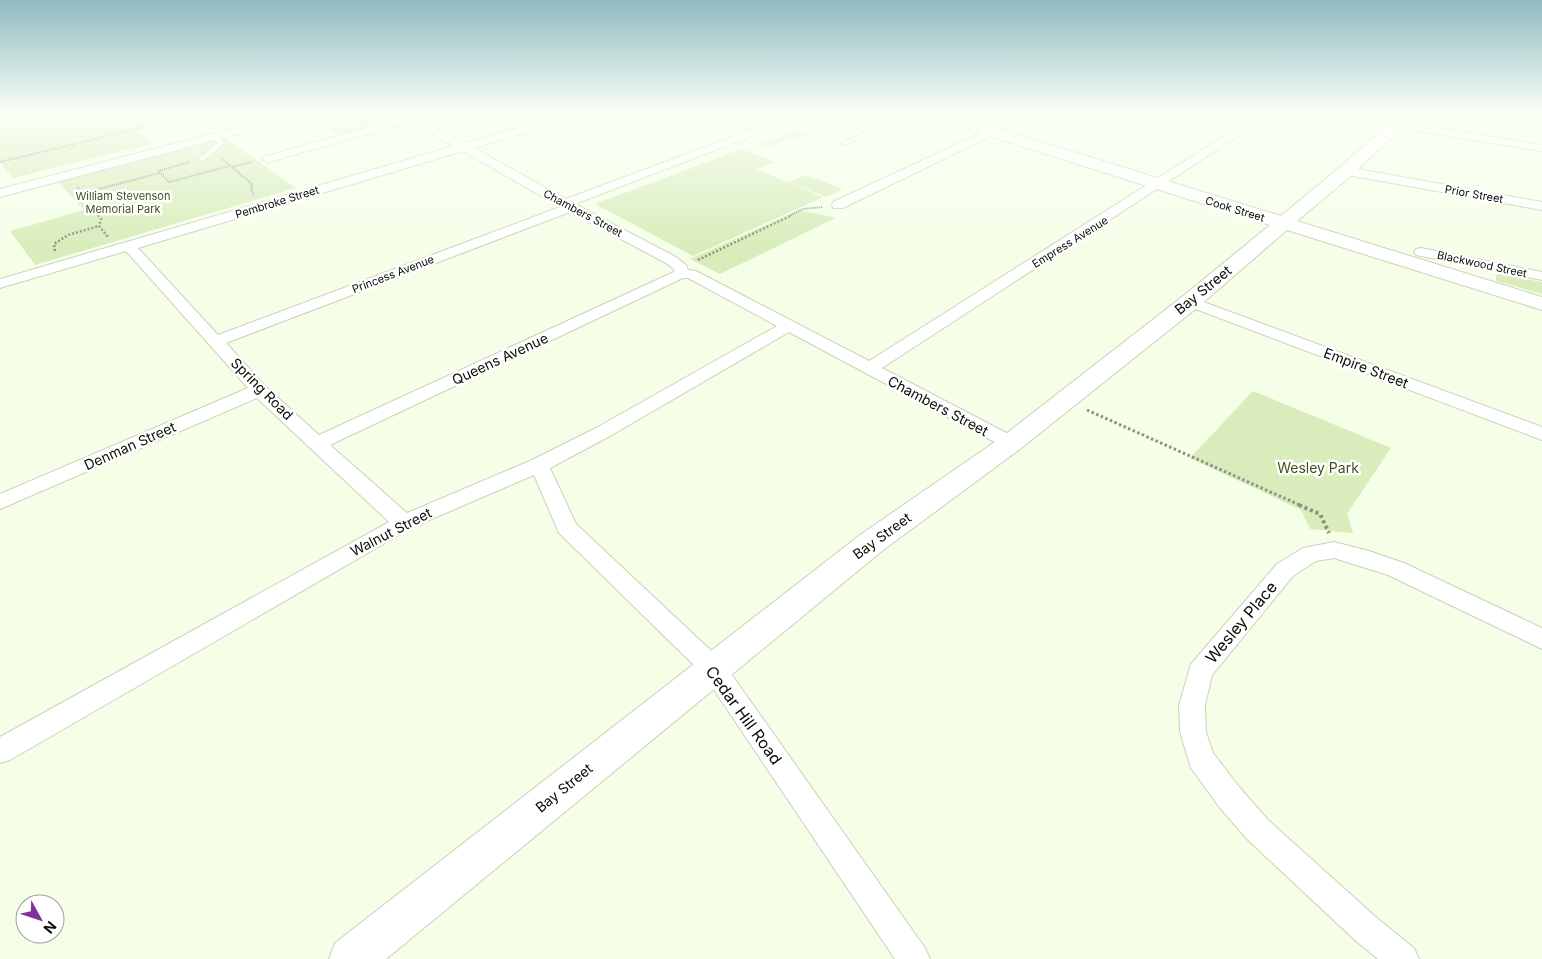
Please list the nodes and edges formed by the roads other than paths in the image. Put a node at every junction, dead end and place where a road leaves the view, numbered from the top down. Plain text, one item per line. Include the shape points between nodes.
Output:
1 (140, 157) edge
2 (205, 157) edge
3 (273, 157) edge
4 (430, 157) edge
5 (480, 157) edge
6 (694, 157) edge
7 (938, 157) edge
8 (1069, 157) edge
9 (1202, 157) edge
10 (1362, 157) edge
11 (202, 159) road end
12 (263, 160) road end
13 (1346, 171) junction
14 (1159, 185) junction
15 (0, 193) edge
16 (838, 204) road end
17 (568, 206) junction
18 (1542, 206) edge
19 (1284, 224) junction
20 (123, 248) junction
21 (1421, 252) dead end
22 (681, 271) junction
23 (1542, 276) edge
24 (0, 284) edge
25 (1190, 302) junction
26 (1542, 304) edge
27 (789, 326) junction
28 (216, 340) junction
29 (869, 370) junction
30 (259, 390) junction
31 (1542, 434) edge
32 (318, 443) junction
33 (1011, 443) junction
34 (539, 465) junction
35 (0, 502) edge
36 (404, 523) junction
37 (1542, 639) edge
38 (713, 668) junction
39 (0, 751) edge
40 (351, 959) edge
41 (914, 959) edge
42 (1403, 959) edge

1 - 15 street
2 - 11 lane
3 - 12 street
4 - 20 street, Pembroke Street
5 - 17 street, Chambers Street
6 - 17 street, Princess Avenue
7 - 16 street
8 - 14 main road, Cook Street
9 - 14 street, Empress Avenue
10 - 13 main road, Bay Street
13 - 18 street, Prior Street
13 - 19 main road, Bay Street
14 - 19 main road, Cook Street
14 - 29 street, Empress Avenue
17 - 22 street, Chambers Street via 671,260
17 - 28 street, Princess Avenue
19 - 25 main road, Bay Street
19 - 26 main road, Cook Street
20 - 24 street, Pembroke Street
20 - 28 street, Spring Road
21 - 23 street, Blackwood Street
22 - 27 street, Chambers Street
22 - 32 street, Queens Avenue
25 - 31 street, Empire Street
25 - 33 main road, Bay Street
27 - 29 street, Chambers Street
27 - 34 street, Walnut Street
28 - 30 street, Spring Road
29 - 33 street, Chambers Street
30 - 32 street, Spring Road
30 - 35 street, Denman Street
32 - 36 street, Spring Road
33 - 38 main road, Bay Street via 871,543
34 - 36 street, Walnut Street
34 - 38 street, Cedar Hill Road via 567,528
36 - 39 street, Walnut Street
37 - 42 street, Wesley Place via 1396,569 1334,550 1311,554 1285,570 1200,671 1192,705 1193,732 1201,759 1258,830
38 - 40 main road, Bay Street
38 - 41 street, Cedar Hill Road

